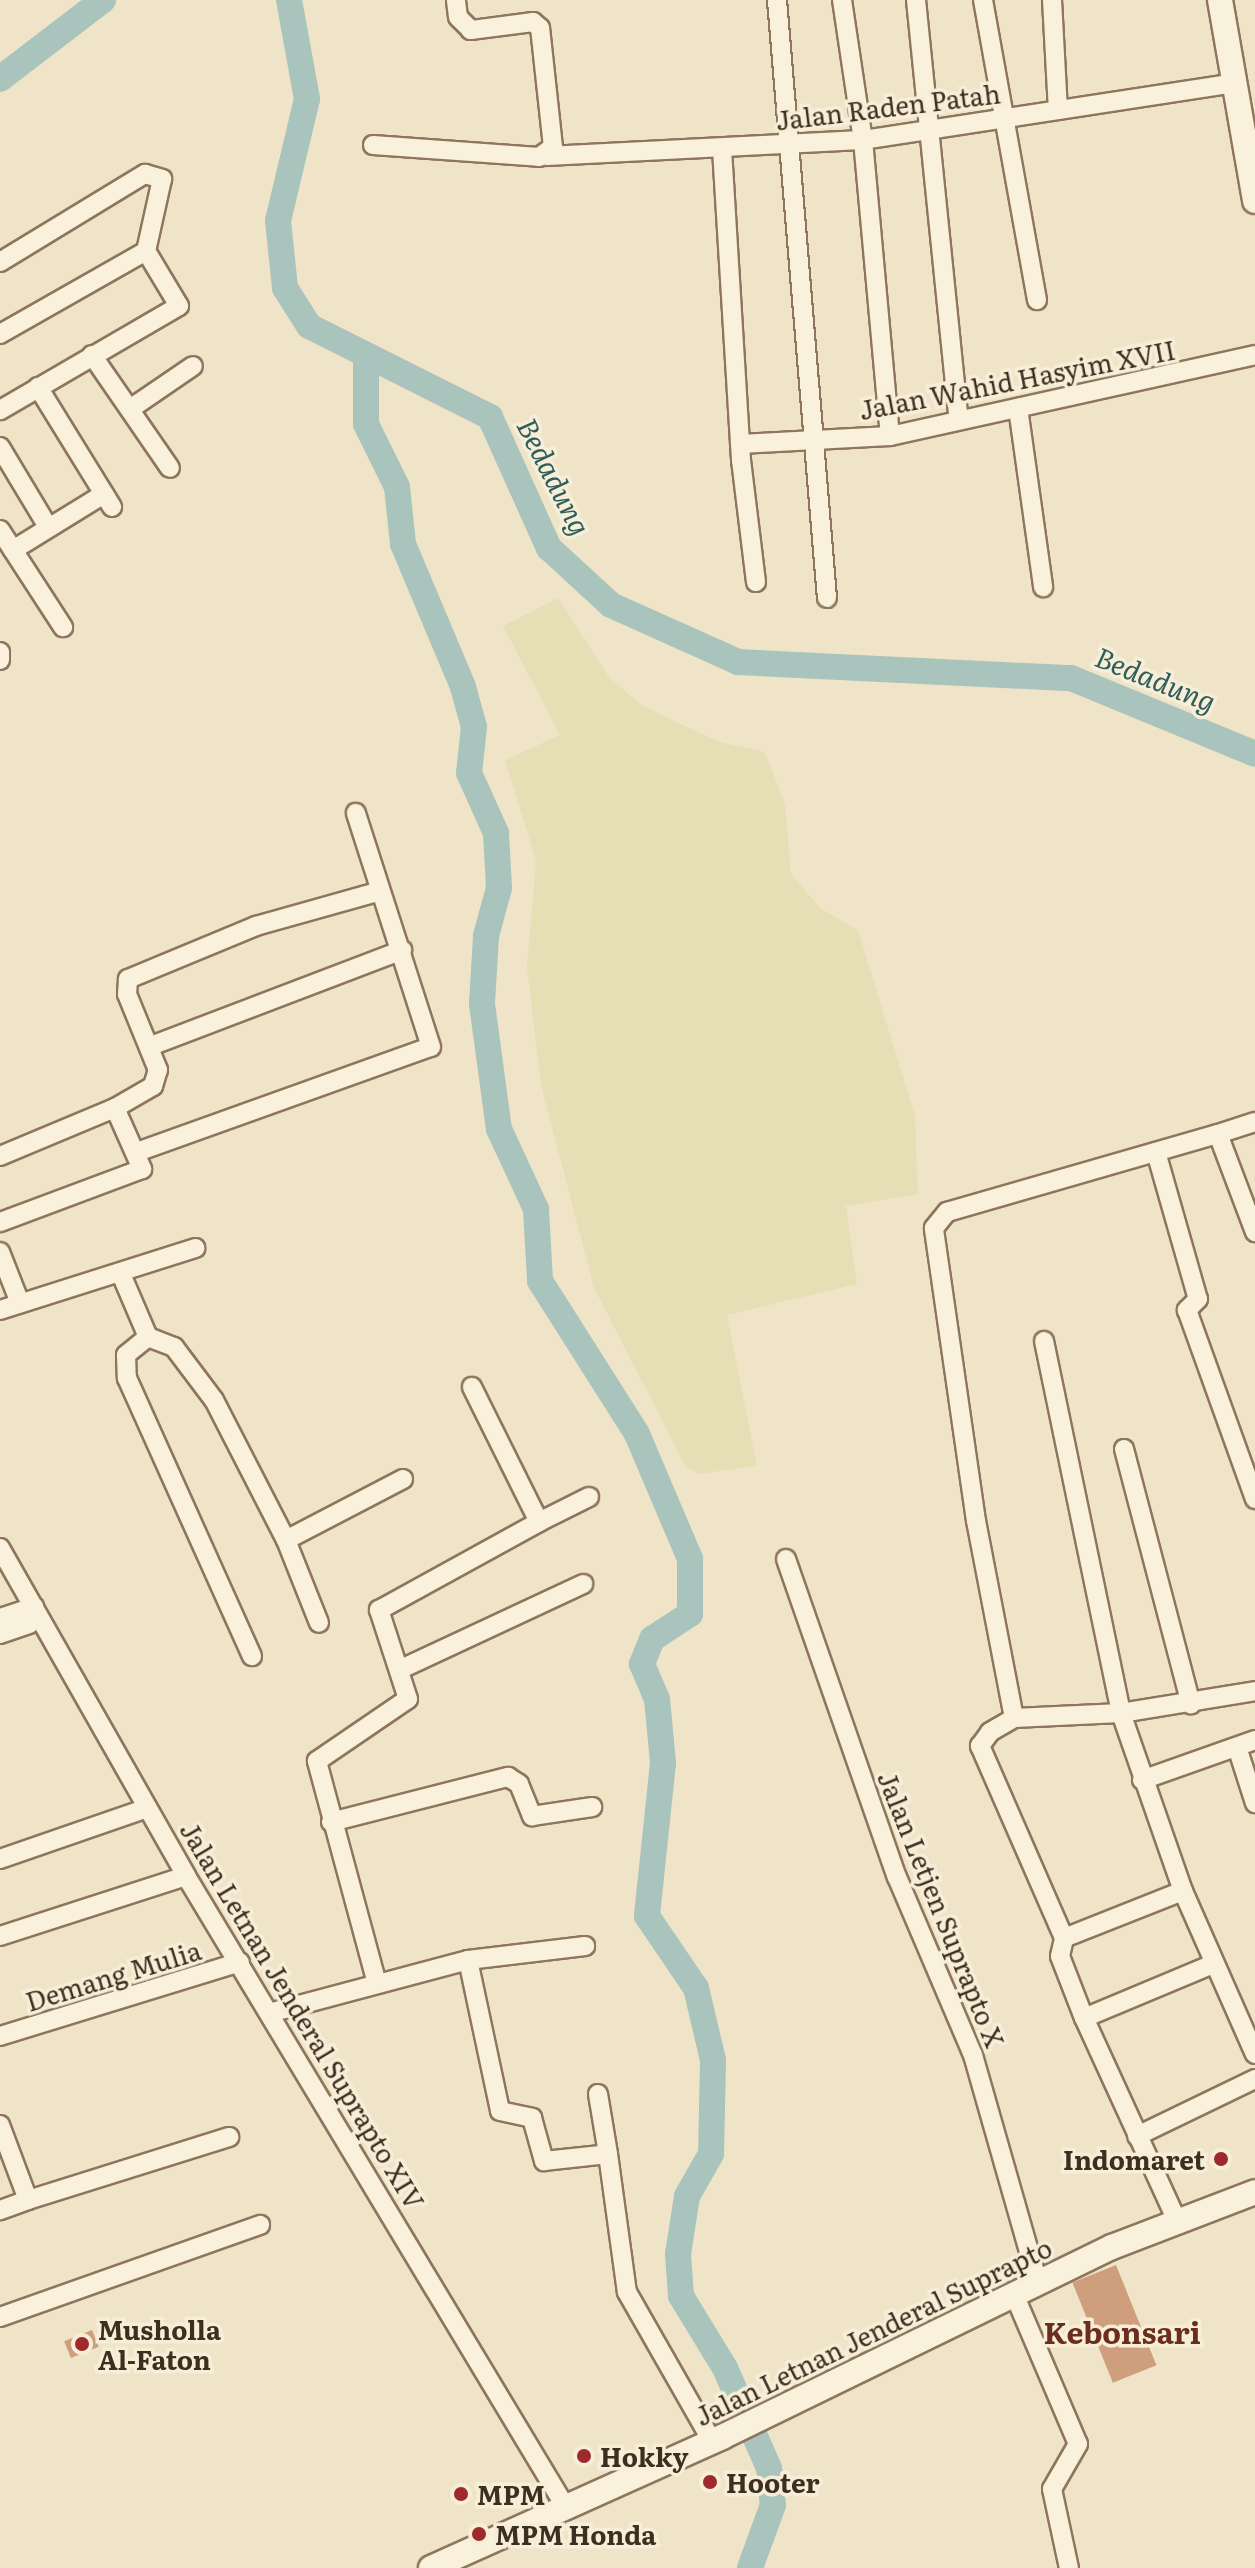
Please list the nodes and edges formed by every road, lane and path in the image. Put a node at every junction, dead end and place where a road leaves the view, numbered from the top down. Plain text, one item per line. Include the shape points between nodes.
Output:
1 (456, 0) edge
2 (777, 0) edge
3 (842, 0) edge
4 (916, 0) edge
5 (983, 0) edge
6 (1052, 0) edge
7 (1220, 0) edge
8 (1234, 83) junction
9 (1058, 110) junction
10 (1002, 119) junction
11 (928, 131) junction
12 (863, 140) junction
13 (373, 145) dead end
14 (788, 145) junction
15 (722, 149) junction
16 (546, 156) junction
17 (1255, 201) edge
18 (146, 251) junction
19 (0, 262) edge
20 (1037, 300) dead end
21 (0, 334) edge
22 (92, 355) junction
23 (1255, 355) edge
24 (193, 366) dead end
25 (38, 387) junction
26 (1018, 408) junction
27 (130, 409) junction
28 (0, 410) edge
29 (959, 420) junction
30 (890, 436) junction
31 (815, 440) junction
32 (740, 444) junction
33 (0, 447) edge
34 (170, 468) dead end
35 (48, 527) junction
36 (0, 530) edge
37 (13, 550) junction
38 (756, 582) dead end
39 (1043, 587) dead end
40 (827, 598) dead end
41 (63, 627) dead end
42 (0, 652) edge
43 (0, 660) edge
44 (356, 813) dead end
45 (377, 892) junction
46 (402, 950) junction
47 (151, 1046) junction
48 (115, 1108) junction
49 (1255, 1122) edge
50 (1218, 1134) junction
51 (137, 1152) junction
52 (1156, 1152) junction
53 (0, 1156) edge
54 (0, 1222) edge
55 (1255, 1232) edge
56 (195, 1248) dead end
57 (0, 1252) edge
58 (121, 1274) junction
59 (20, 1303) junction
60 (0, 1310) edge
61 (148, 1337) junction
62 (1044, 1341) dead end
63 (472, 1387) dead end
64 (1124, 1449) dead end
65 (403, 1479) dead end
66 (589, 1497) dead end
67 (1255, 1499) edge
68 (539, 1522) junction
69 (286, 1540) junction
70 (0, 1548) edge
71 (786, 1559) dead end
72 (583, 1584) dead end
73 (31, 1615) junction
74 (0, 1618) edge
75 (319, 1623) dead end
76 (0, 1634) edge
77 (252, 1656) dead end
78 (403, 1668) junction
79 (1255, 1691) edge
80 (1191, 1704) junction
81 (1121, 1713) junction
82 (1014, 1718) junction
83 (1255, 1740) edge
84 (1237, 1747) junction
85 (1142, 1780) junction
86 (1255, 1803) edge
87 (592, 1807) dead end
88 (147, 1808) junction
89 (331, 1822) junction
90 (0, 1859) edge
91 (186, 1876) junction
92 (1183, 1891) junction
93 (0, 1936) edge
94 (1064, 1938) junction
95 (585, 1946) dead end
96 (468, 1960) junction
97 (240, 1962) junction
98 (1213, 1964) junction
99 (376, 1980) junction
100 (273, 2012) junction
101 (1084, 2018) junction
102 (0, 2036) edge
103 (1255, 2054) edge
104 (1255, 2079) edge
105 (598, 2094) dead end
106 (1, 2122) edge
107 (1137, 2136) junction
108 (229, 2137) dead end
109 (608, 2154) junction
110 (1255, 2192) edge
111 (28, 2200) junction
112 (0, 2210) edge
113 (1178, 2223) junction
114 (260, 2225) dead end
115 (1038, 2283) junction
116 (1014, 2294) junction
117 (0, 2317) edge
118 (717, 2439) junction
119 (565, 2506) junction
120 (464, 2561) edge
121 (431, 2568) edge
122 (1069, 2568) edge

1 - 16 street via 458,17 471,30 533,22 540,28 554,138
2 - 14 street
3 - 12 street
4 - 11 street
5 - 10 street
6 - 9 street
7 - 8 main road
8 - 9 street, Jalan Raden Patah
8 - 17 main road
9 - 10 street, Jalan Raden Patah
10 - 11 street, Jalan Raden Patah
10 - 20 street
11 - 12 street, Jalan Raden Patah
11 - 29 street
12 - 14 street, Jalan Raden Patah
12 - 30 street
13 - 16 street, Jalan Raden Patah
14 - 15 street, Jalan Raden Patah
14 - 31 street
15 - 16 street, Jalan Raden Patah
15 - 32 street
18 - 19 street via 163,188 153,172
18 - 21 street
18 - 22 street via 179,306
22 - 25 street
22 - 27 street
23 - 26 street, Jalan Wahid Hasyim XVII
24 - 27 street
25 - 28 street
25 - 35 street via 108,501
26 - 29 street, Jalan Wahid Hasyim XVII
26 - 39 street
27 - 34 street
29 - 30 street, Jalan Wahid Hasyim XVII
30 - 31 street, Jalan Wahid Hasyim XVII
31 - 32 street, Jalan Wahid Hasyim XVII
31 - 40 street
32 - 38 street
33 - 35 street
35 - 37 street
36 - 37 street
37 - 41 street
42 - 43 street
44 - 45 street
45 - 46 street
45 - 47 street via 256,926 128,979 127,994
46 - 47 street
46 - 51 street via 430,1038 427,1052
47 - 48 street via 158,1070 153,1086
48 - 51 street
48 - 53 street
49 - 50 street
50 - 52 street
50 - 55 street
51 - 54 street via 139,1173
52 - 67 street via 1198,1299 1187,1310
52 - 82 street via 947,1212 934,1228 973,1506
56 - 58 street
57 - 59 street
58 - 59 street
58 - 61 street
59 - 60 street
61 - 69 street via 174,1347 193,1367
61 - 77 street via 126,1355 127,1378
62 - 81 street
63 - 68 street
64 - 80 street
65 - 69 street
66 - 68 street
68 - 78 street via 379,1610
69 - 75 street
70 - 73 street, Jalan Letnan Jenderal Suprapto XIV
71 - 115 street, Jalan Letjen Suprapto X via 897,1877 973,2055
72 - 78 street
73 - 74 street
73 - 76 street
73 - 88 street, Jalan Letnan Jenderal Suprapto XIV
78 - 89 street via 410,1690 404,1707 319,1756
79 - 80 street
80 - 81 street
81 - 82 street
81 - 85 street
82 - 94 street via 990,1732 980,1746
83 - 84 street
84 - 85 street
84 - 86 street
85 - 92 street
87 - 89 street via 532,1816 519,1784 508,1777
88 - 90 street
88 - 91 street, Jalan Letnan Jenderal Suprapto XIV
89 - 99 street
91 - 93 street
91 - 97 street, Jalan Letnan Jenderal Suprapto XIV
92 - 94 street
92 - 98 street
94 - 101 street via 1060,1956
95 - 96 street
96 - 99 street
96 - 109 street via 500,2111 532,2118 544,2161
97 - 100 street, Jalan Letnan Jenderal Suprapto XIV
97 - 102 street, Demang Mulia
98 - 101 street
98 - 103 street
99 - 100 street
100 - 119 street, Jalan Letnan Jenderal Suprapto XIV
101 - 107 street
104 - 107 street
105 - 109 street
106 - 111 street
107 - 113 street
108 - 111 street
109 - 118 street via 627,2292
110 - 113 main road, Jalan Letnan Jenderal Suprapto
111 - 112 street
113 - 115 main road, Jalan Letnan Jenderal Suprapto
114 - 117 street
115 - 116 main road, Jalan Letnan Jenderal Suprapto
116 - 118 main road, Jalan Letnan Jenderal Suprapto
116 - 122 street via 1078,2444 1051,2497
118 - 119 main road, Jalan Letnan Jenderal Suprapto
119 - 120 main road, Jalan Letnan Jenderal Suprapto
120 - 121 main road, Jalan Letnan Jenderal Suprapto

